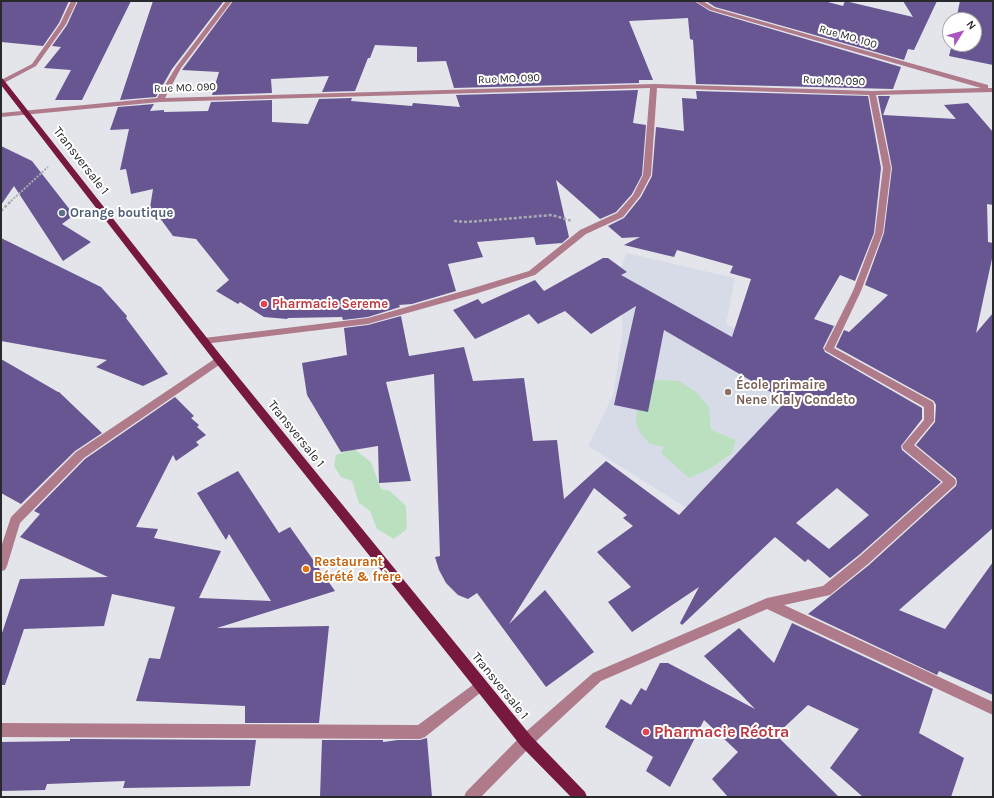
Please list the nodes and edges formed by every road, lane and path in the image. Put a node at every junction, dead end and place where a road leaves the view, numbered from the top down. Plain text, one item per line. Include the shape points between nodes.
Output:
1 (74, 1) edge
2 (230, 1) edge
3 (698, 1) edge
4 (2, 81) edge
5 (654, 86) junction
6 (993, 90) edge
7 (872, 93) junction
8 (160, 100) junction
9 (26, 113) junction
10 (1, 115) edge
11 (60, 155) junction
12 (1, 211) edge
13 (454, 221) dead end
14 (588, 230) junction
15 (204, 341) junction
16 (219, 360) junction
17 (1, 566) edge
18 (767, 602) junction
19 (481, 685) junction
20 (993, 709) edge
21 (1, 730) edge
22 (526, 741) junction
23 (471, 797) edge
24 (580, 797) edge

1 - 4 street via 63,24 34,65
2 - 8 street via 178,68
3 - 6 street, Rue MO. 100 via 712,9
4 - 9 main road, Transversale 1
5 - 7 street, Rue MO. 090
5 - 8 street, Rue MO. 090
5 - 14 street via 647,175 636,196 620,215
6 - 7 street, Rue MO. 090
7 - 18 street via 887,168 879,233 857,290 829,349 930,405 929,421 907,446 951,482 826,591
8 - 9 street, Rue MO. 090
9 - 10 street, Rue MO. 090
9 - 11 main road, Transversale 1
11 - 12 path
11 - 15 main road, Transversale 1
13 - 14 path via 552,215
14 - 15 street via 532,273 472,292 368,321
15 - 16 main road, Transversale 1
16 - 17 street via 80,455 15,520
16 - 19 main road, Transversale 1
18 - 20 street
18 - 22 street via 597,677
19 - 21 street via 420,732
19 - 22 main road, Transversale 1
22 - 23 street
22 - 24 main road, Transversale 1

